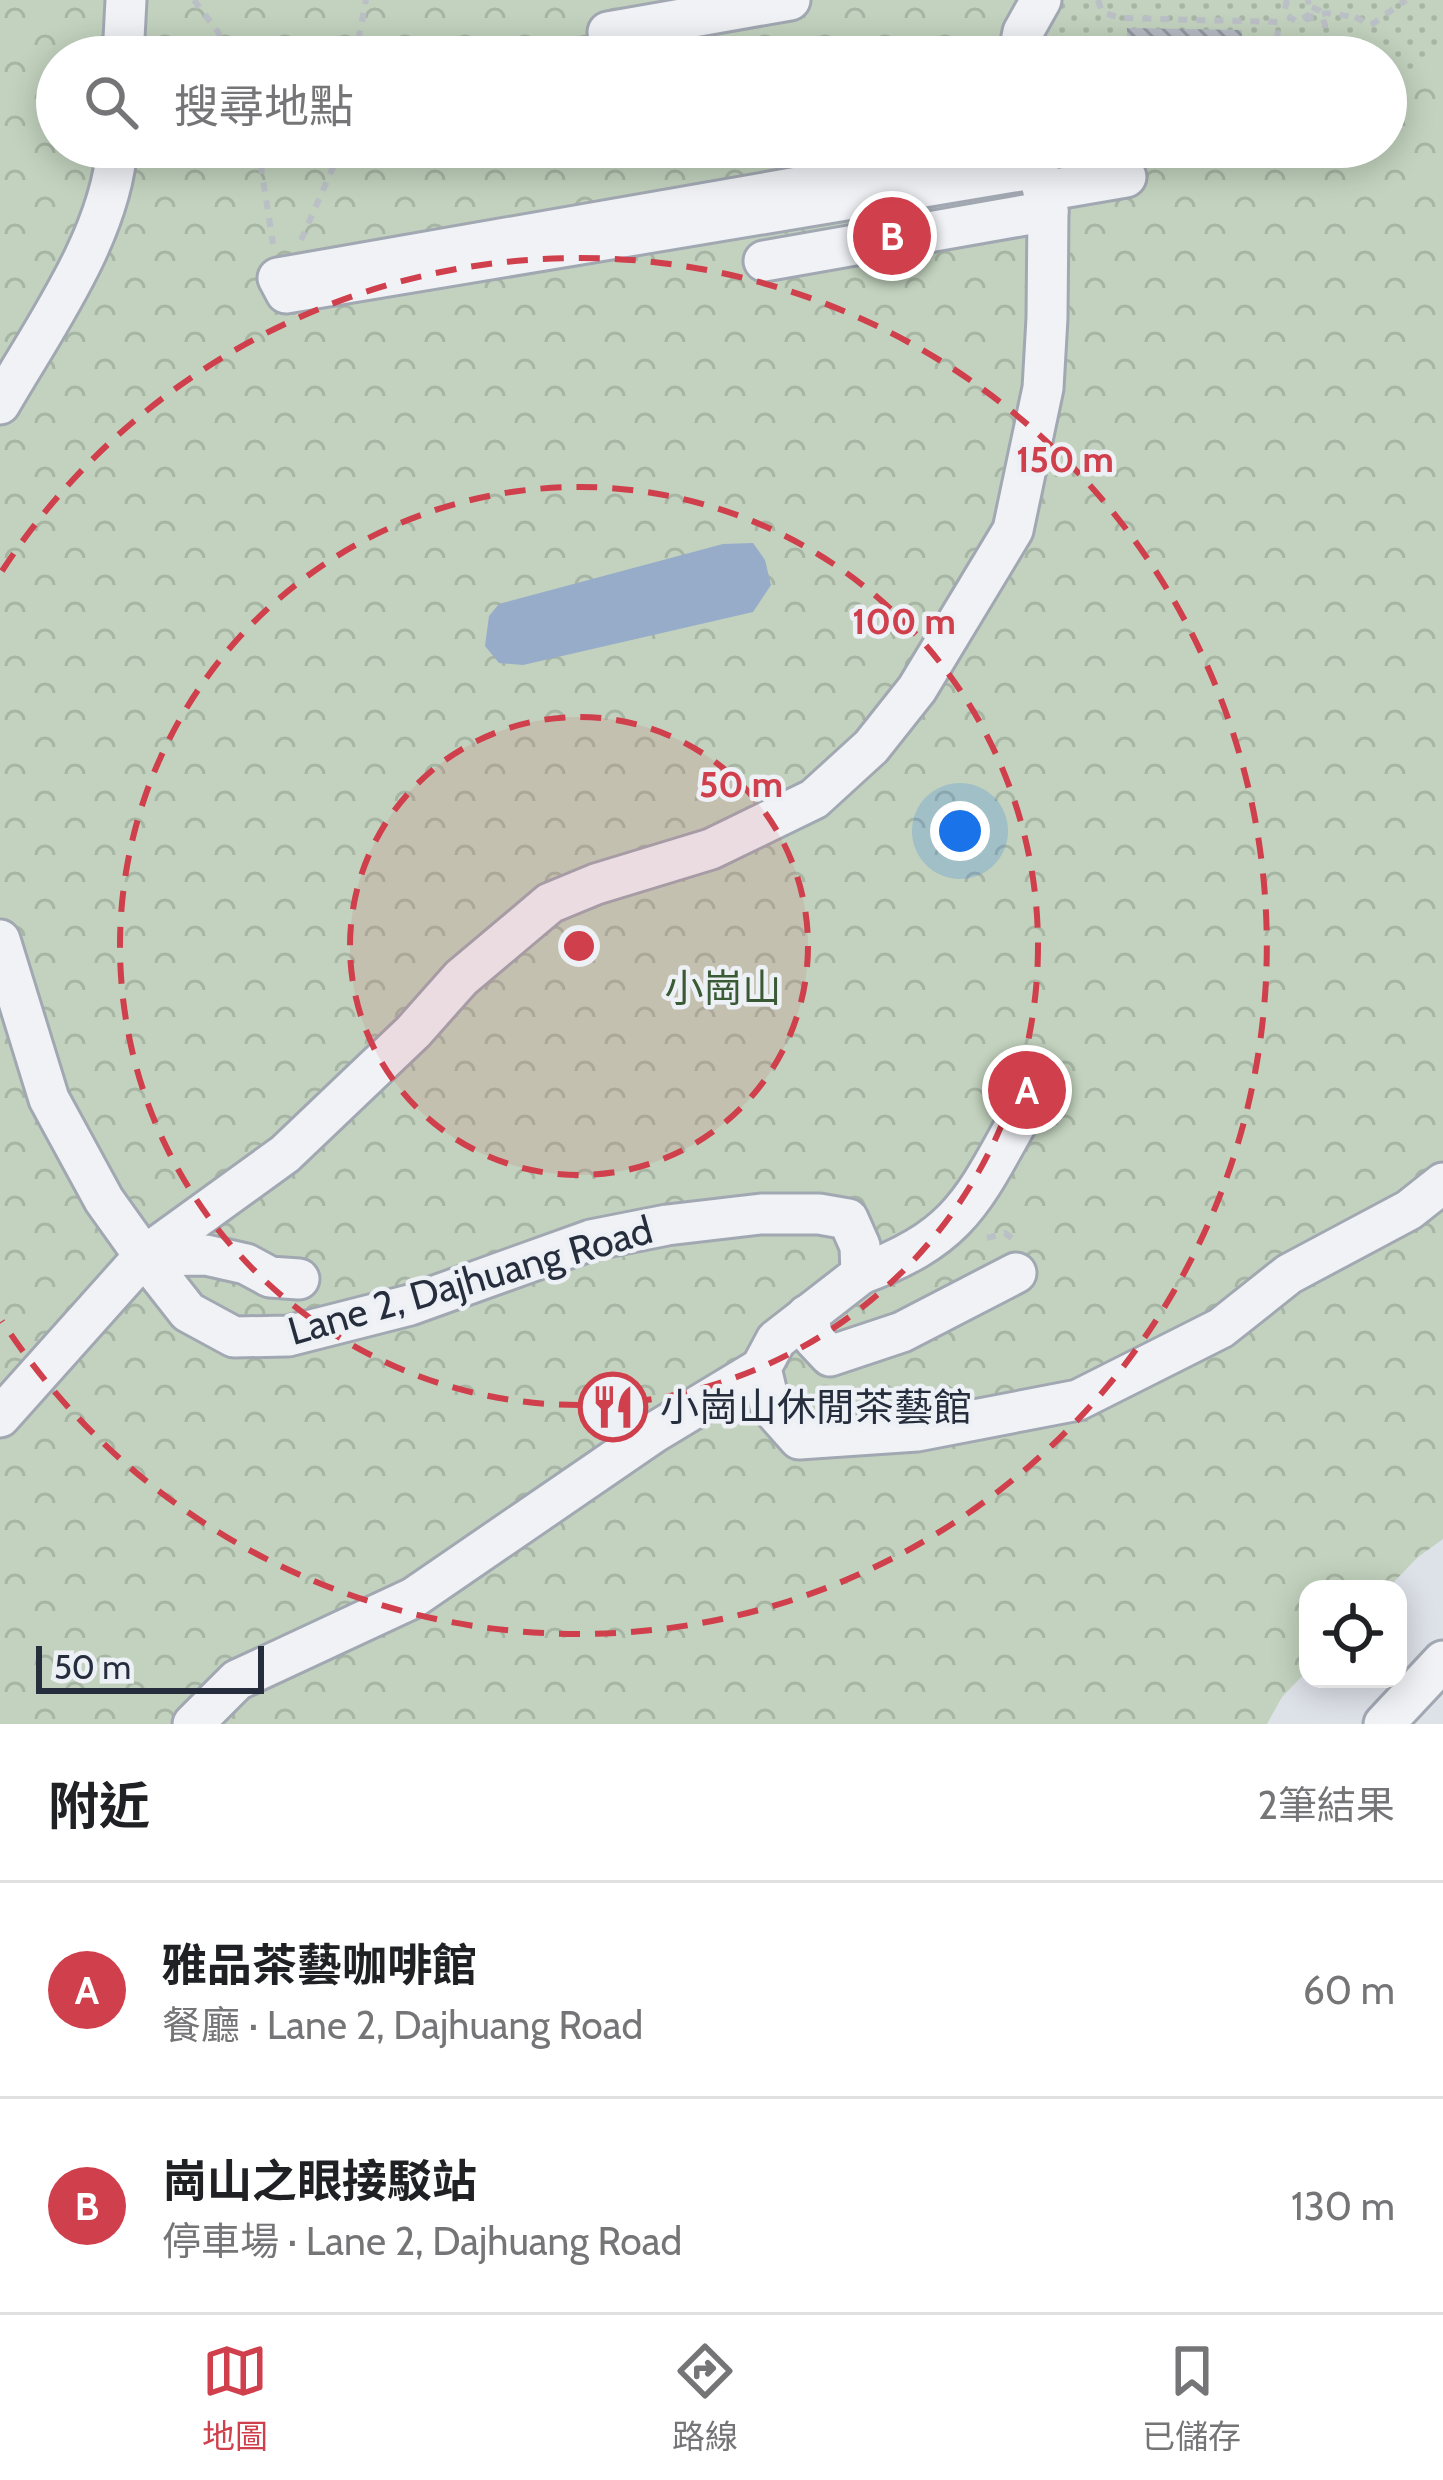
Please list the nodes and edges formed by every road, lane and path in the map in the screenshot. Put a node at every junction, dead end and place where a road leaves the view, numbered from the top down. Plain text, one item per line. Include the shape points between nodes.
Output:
1 (126, 0) edge
2 (194, 0) edge
3 (366, 0) edge
4 (790, 0) edge
5 (1098, 0) edge
6 (1287, 0) edge
7 (1406, 0) edge
8 (1038, 1) edge
9 (1309, 3) edge
10 (1305, 20) junction
11 (608, 32) dead end
12 (124, 36) edge
13 (220, 36) edge
14 (359, 36) edge
15 (1023, 36) edge
16 (1278, 36) edge
17 (1325, 36) edge
18 (116, 168) edge
19 (261, 168) edge
20 (333, 168) edge
21 (1039, 174) edge
22 (1126, 177) dead end
23 (764, 261) dead end
24 (278, 278) junction
25 (0, 404) edge
26 (0, 940) edge
27 (1025, 1108) dead end
28 (1443, 1183) edge
29 (145, 1256) junction
30 (1016, 1273) dead end
31 (861, 1274) junction
32 (299, 1279) dead end
33 (807, 1316) junction
34 (761, 1368) junction
35 (5, 1407) edge
36 (1443, 1661) edge
37 (193, 1724) edge
38 (1384, 1724) edge

1 - 12 street
2 - 13 path
3 - 14 path
4 - 11 street
5 - 16 path via 1102,12 1120,18 1278,22
6 - 10 path via 1286,17
7 - 10 path, bridge via 1371,25 1326,13
8 - 15 street
9 - 10 path
9 - 17 path via 1320,11
18 - 25 street via 74,277
19 - 24 path
20 - 24 path
21 - 22 street
21 - 23 street
21 - 24 street via 286,293
21 - 29 street via 1043,388 1013,530 917,689 871,747 814,799 711,849 550,903 461,978 285,1154
26 - 29 street, Lane 2, Dajhuang Road via 49,1099
27 - 31 street via 946,1232
28 - 34 street via 1289,1274 1221,1328 1078,1400 917,1431 799,1439 770,1406
29 - 31 street, Lane 2, Dajhuang Road via 188,1312 234,1337 288,1336 410,1305 591,1240 760,1214 848,1220
29 - 32 street via 206,1255
29 - 35 street
30 - 33 street via 902,1332 830,1356
31 - 33 street
33 - 34 street via 776,1340
34 - 37 street via 413,1598 237,1680
36 - 38 street

